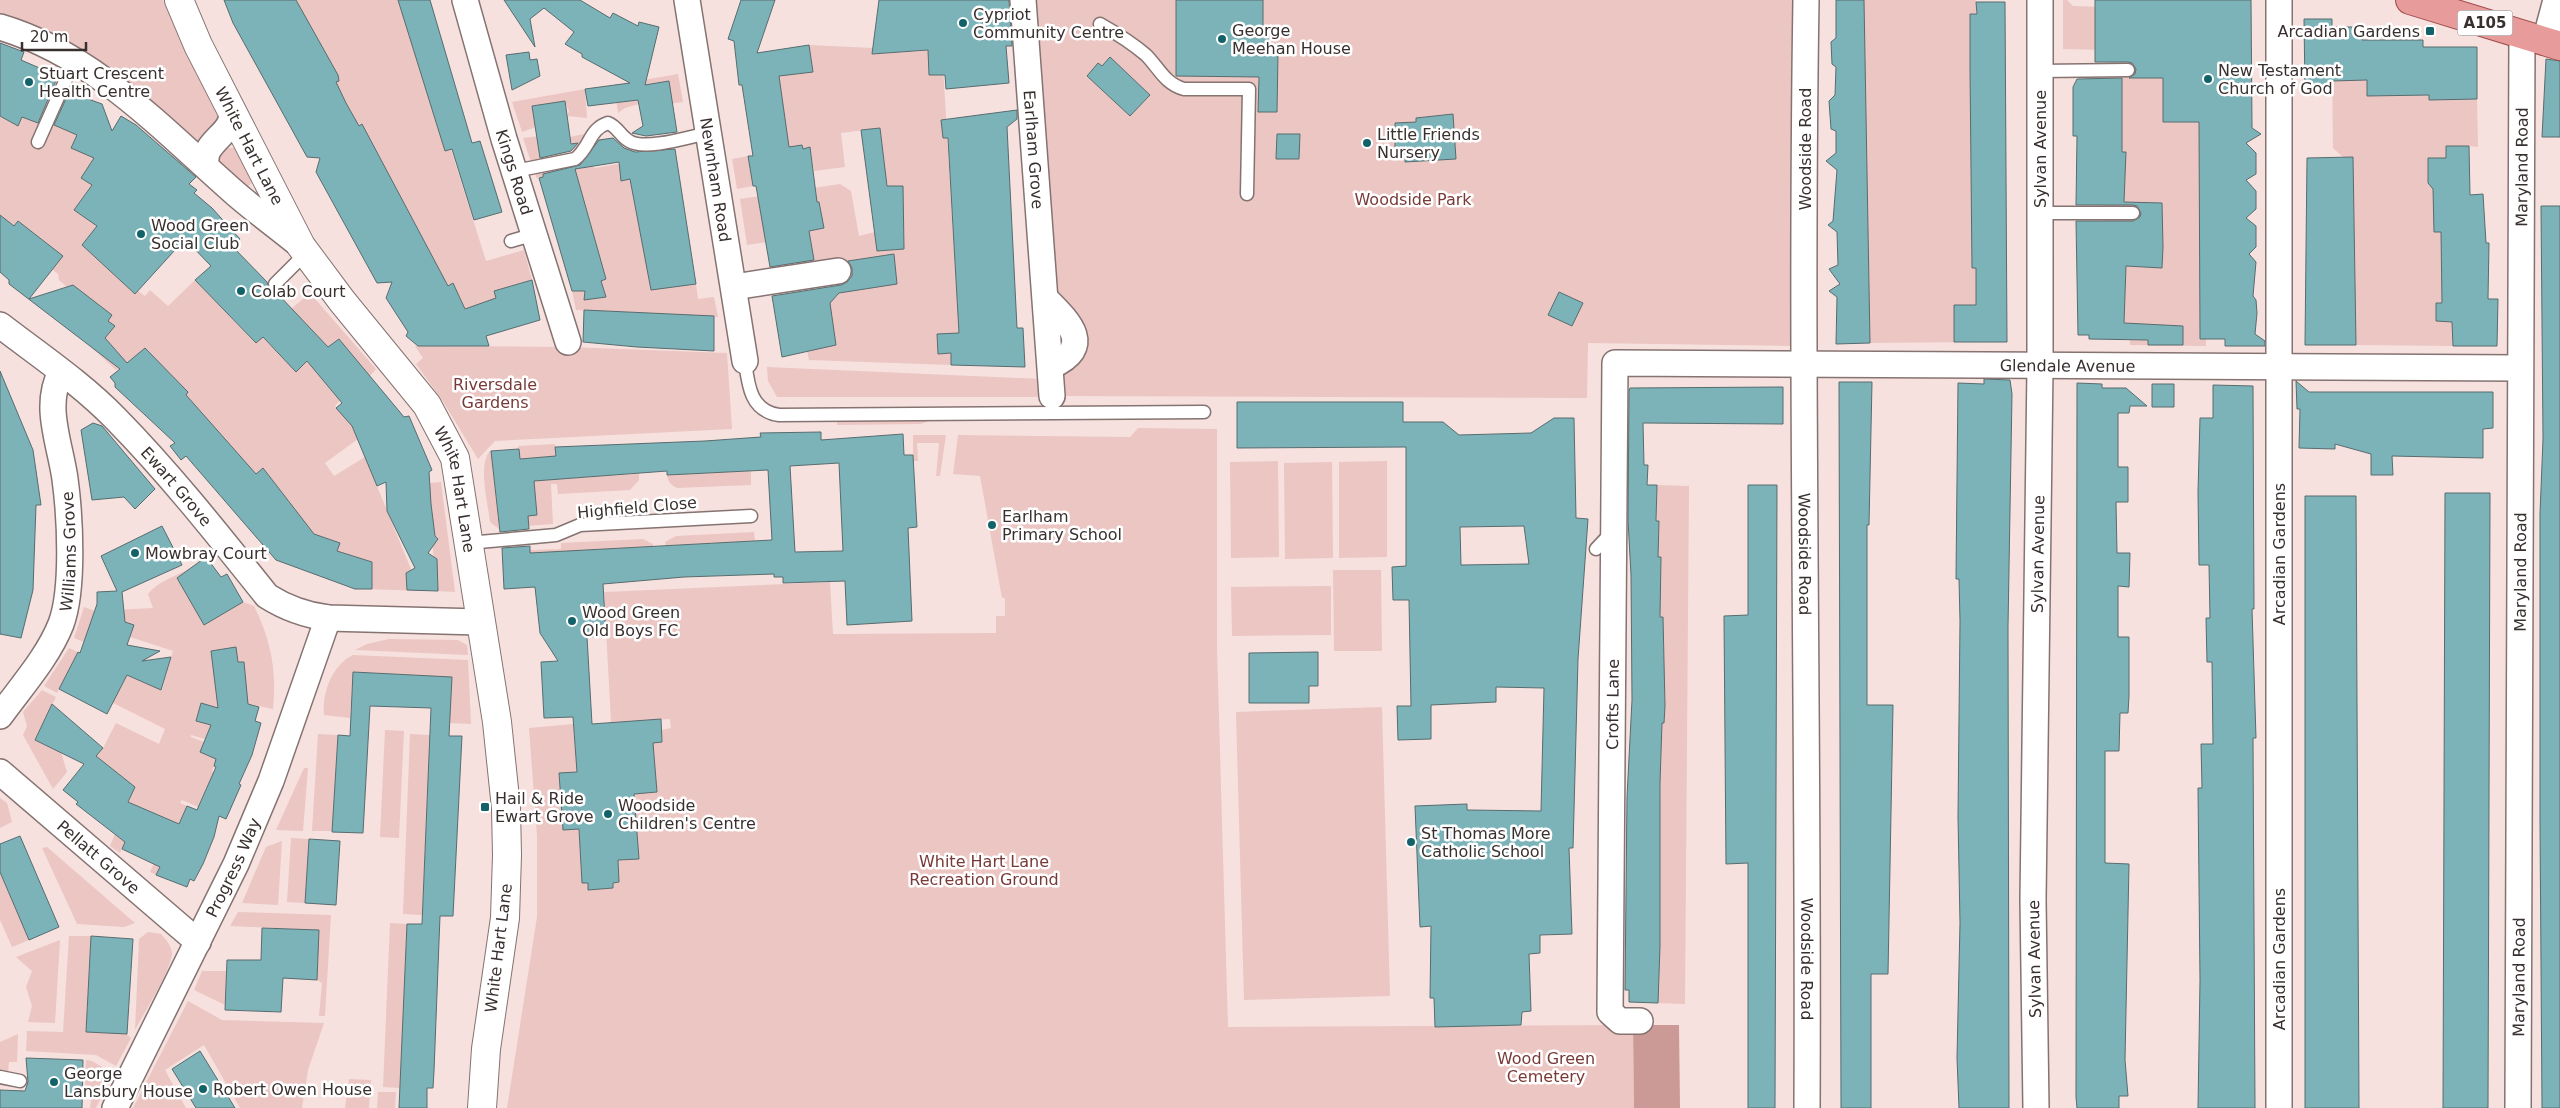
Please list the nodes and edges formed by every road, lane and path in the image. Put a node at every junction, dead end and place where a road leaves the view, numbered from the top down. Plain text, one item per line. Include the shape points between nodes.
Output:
1 (179, 0) edge
2 (464, 0) edge
3 (687, 0) edge
4 (1023, 0) edge
5 (1806, 0) edge
6 (2040, 0) edge
7 (2279, 0) edge
8 (2410, 0) edge
9 (2556, 0) edge
10 (2447, 6) edge
11 (1100, 24) dead end
12 (0, 27) edge
13 (2542, 41) edge
14 (75, 59) junction
15 (2040, 70) junction
16 (2128, 70) dead end
17 (235, 127) junction
18 (708, 133) junction
19 (38, 142) dead end
20 (201, 155) junction
21 (262, 170) junction
22 (515, 171) junction
23 (1247, 194) dead end
24 (242, 198) junction
25 (2040, 213) junction
26 (2133, 213) dead end
27 (535, 234) junction
28 (510, 241) dead end
29 (303, 249) junction
30 (838, 271) dead end
31 (275, 284) dead end
32 (734, 287) junction
33 (0, 325) edge
34 (568, 342) dead end
35 (745, 361) joint
36 (1615, 363) joint
37 (1803, 364) junction
38 (2040, 367) junction
39 (2279, 367) junction
40 (2520, 368) junction
41 (61, 372) junction
42 (1052, 404) junction
43 (1204, 412) dead end
44 (751, 516) dead end
45 (1615, 529) junction
46 (468, 543) junction
47 (1596, 549) dead end
48 (328, 618) junction
49 (480, 622) junction
50 (0, 716) edge
51 (0, 772) edge
52 (198, 942) junction
53 (1640, 1021) dead end
54 (486, 1049) junction
55 (0, 1077) edge
56 (20, 1081) dead end
57 (115, 1108) edge
58 (467, 1108) edge
59 (482, 1108) edge
60 (1807, 1108) edge
61 (2036, 1108) edge
62 (2279, 1108) edge
63 (2518, 1108) edge

1 - 17 street, White Hart Lane
2 - 22 street, Kings Road
3 - 18 street, Newnham Road
4 - 42 street, Earlham Grove
5 - 37 street, Woodside Road
6 - 15 street, Sylvan Avenue
7 - 39 street, Arcadian Gardens
8 - 10 main road, A105
9 - 13 street, Maryland Road
10 - 13 main road, A105
11 - 23 lane via 1148,57 1175,91 1184,88 1249,89
12 - 14 street via 54,47
13 - 40 street, Maryland Road
14 - 19 lane
14 - 20 street
15 - 16 lane
15 - 25 street, Sylvan Avenue
17 - 20 street
17 - 21 street, White Hart Lane
18 - 22 lane via 640,146 608,123 596,128 575,159
18 - 32 street, Newnham Road
20 - 24 street
21 - 24 street via 264,181 257,194
21 - 29 street, White Hart Lane
22 - 27 street, Kings Road
24 - 29 street
25 - 26 lane
25 - 38 street, Sylvan Avenue
27 - 28 lane
27 - 34 street, Kings Road
29 - 31 lane
29 - 46 street, White Hart Lane via 427,405 455,458
30 - 32 street
32 - 35 street, Newnham Road
33 - 41 street, Ewart Grove
35 - 42 lane via 751,395 761,408 772,414
36 - 37 street, Glendale Avenue
36 - 45 street, Crofts Lane
37 - 38 street, Glendale Avenue
37 - 60 street, Woodside Road via 1807,640
38 - 39 street, Glendale Avenue
38 - 61 street, Sylvan Avenue via 2033,900
39 - 40 street, Glendale Avenue
39 - 62 street, Arcadian Gardens
40 - 63 street, Maryland Road
41 - 48 street, Ewart Grove via 116,418 204,517 267,596 295,611
41 - 50 street, Williams Grove via 53,386 51,403 68,503 68,576 64,610 54,637
42 - 43 lane
44 - 46 lane, Highfield Close via 580,525 556,535
45 - 47 lane
45 - 53 street, Crofts Lane via 1610,1012 1620,1021
46 - 49 street, White Hart Lane
48 - 49 street, Ewart Grove
48 - 52 street, Progress Way via 271,781
49 - 54 street, White Hart Lane via 497,722 506,808 507,855 505,918
51 - 52 street, Pellatt Grove
52 - 57 street, Progress Way
54 - 58 street, White Hart Lane
54 - 59 street, White Hart Lane
55 - 56 lane

